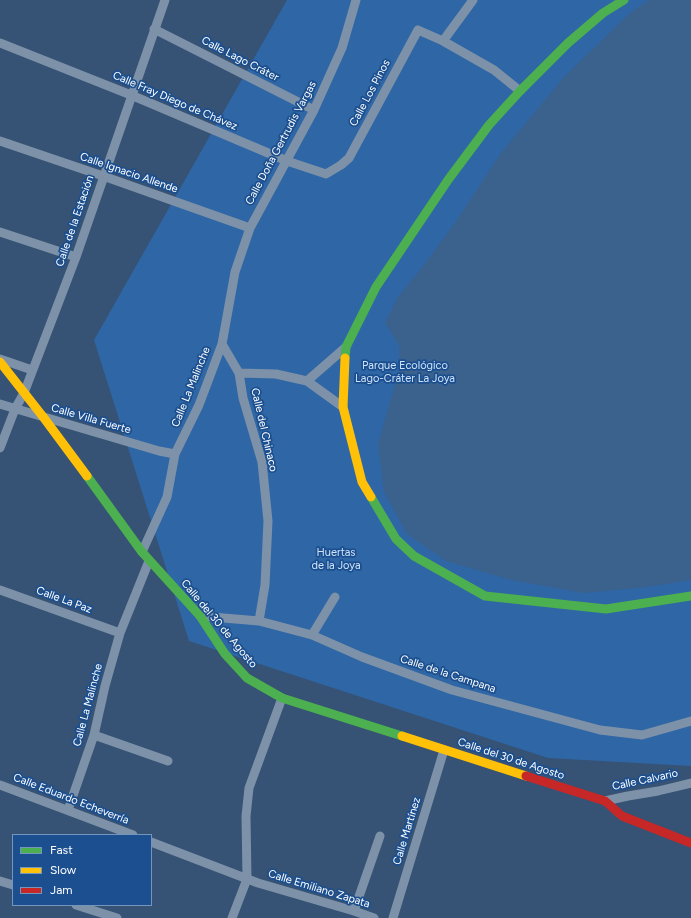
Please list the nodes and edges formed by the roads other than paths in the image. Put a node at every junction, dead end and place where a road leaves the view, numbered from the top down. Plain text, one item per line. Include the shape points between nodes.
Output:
1 (165, 0) edge
2 (356, 0) edge
3 (473, 0) edge
4 (624, 0) edge
5 (154, 29) junction
6 (443, 41) junction
7 (0, 43) edge
8 (520, 91) junction
9 (131, 95) junction
10 (314, 110) junction
11 (0, 141) edge
12 (287, 161) junction
13 (341, 165) joint
14 (103, 176) junction
15 (250, 228) junction
16 (0, 232) edge
17 (76, 257) junction
18 (222, 344) junction
19 (346, 347) junction
20 (0, 360) edge
21 (32, 370) junction
22 (239, 373) junction
23 (307, 381) junction
24 (24, 393) junction
25 (0, 404) edge
26 (343, 407) junction
27 (15, 409) junction
28 (44, 418) junction
29 (0, 448) edge
30 (176, 454) junction
31 (142, 552) junction
32 (149, 561) junction
33 (0, 590) edge
34 (691, 596) edge
35 (335, 598) dead end
36 (200, 616) junction
37 (259, 621) junction
38 (120, 633) junction
39 (312, 635) junction
40 (282, 698) junction
41 (691, 721) edge
42 (94, 736) junction
43 (444, 750) junction
44 (168, 761) dead end
45 (691, 783) edge
46 (0, 784) edge
47 (605, 801) junction
48 (68, 810) junction
49 (130, 834) edge
50 (380, 836) dead end
51 (152, 842) edge
52 (691, 843) edge
53 (247, 879) junction
54 (0, 881) edge
55 (12, 885) edge
56 (79, 906) edge
57 (354, 911) junction
58 (117, 918) edge
59 (232, 918) edge
60 (374, 918) edge
61 (392, 918) edge

1 - 5 street, Calle de la Estación
2 - 10 street, Calle Doña Gertrudis Vargas via 342,48
3 - 6 street
4 - 8 street via 604,13 568,44
5 - 9 street, Calle de la Estación
5 - 10 street, Calle Lago Cráter
6 - 8 street via 494,70
6 - 13 street, Calle Los Pinos via 418,30 349,158
7 - 9 street, Calle Fray Diego de Chávez
8 - 19 street via 489,125 448,180 376,287
9 - 12 street, Calle Fray Diego de Chávez
9 - 14 street, Calle de la Estación
10 - 12 street, Calle Doña Gertrudis Vargas
11 - 14 street, Calle Ignacio Allende
12 - 13 street, Calle Fray Diego de Chávez via 326,174
12 - 15 street, Calle Doña Gertrudis Vargas
14 - 15 street, Calle Ignacio Allende
14 - 17 street, Calle de la Estación
15 - 18 street, Calle La Malinche via 235,272
16 - 17 street
17 - 21 street, Calle de la Estación
18 - 22 street, Calle del Chinaco
18 - 30 street, Calle La Malinche via 199,405
19 - 23 street
19 - 26 street
20 - 21 street
20 - 24 street, Calle del 30 de Agosto
21 - 24 street, Calle de la Estación
22 - 23 street via 276,374
22 - 37 street, Calle del Chinaco via 243,398 262,462 268,521 265,585
23 - 26 street
24 - 27 street, Calle de la Estación
24 - 28 street, Calle del 30 de Agosto
25 - 27 street, Calle Villa Fuerte
26 - 34 street via 362,482 396,539 414,556 485,596 606,609
27 - 28 street, Calle Villa Fuerte
27 - 29 street, Calle de la Estación
28 - 30 street, Calle Villa Fuerte
28 - 31 street, Calle del 30 de Agosto
30 - 31 street, Calle La Malinche via 167,497
31 - 32 street, Calle del 30 de Agosto
32 - 36 street, Calle del 30 de Agosto
32 - 38 street, Calle La Malinche
33 - 38 street, Calle La Paz
35 - 39 street
36 - 37 street, Calle de la Campana
36 - 40 street, Calle del 30 de Agosto via 225,654 247,678
37 - 39 street, Calle de la Campana
38 - 42 street, Calle La Malinche
39 - 41 street, Calle de la Campana via 452,690 600,730 642,735
40 - 43 street, Calle del 30 de Agosto
40 - 53 street via 249,788 246,816
42 - 44 street
42 - 48 street, Calle La Malinche
43 - 47 street, Calle del 30 de Agosto
43 - 61 street, Calle Martínez
45 - 47 street, Calle Calvario via 658,792
46 - 48 street, Calle Eduardo Echeverría
47 - 52 street via 622,816
48 - 49 street, Calle Eduardo Echeverría
50 - 57 street
51 - 53 street
53 - 57 street, Calle Emiliano Zapata
53 - 59 street
54 - 55 street
56 - 58 street
57 - 60 street, Calle Emiliano Zapata

